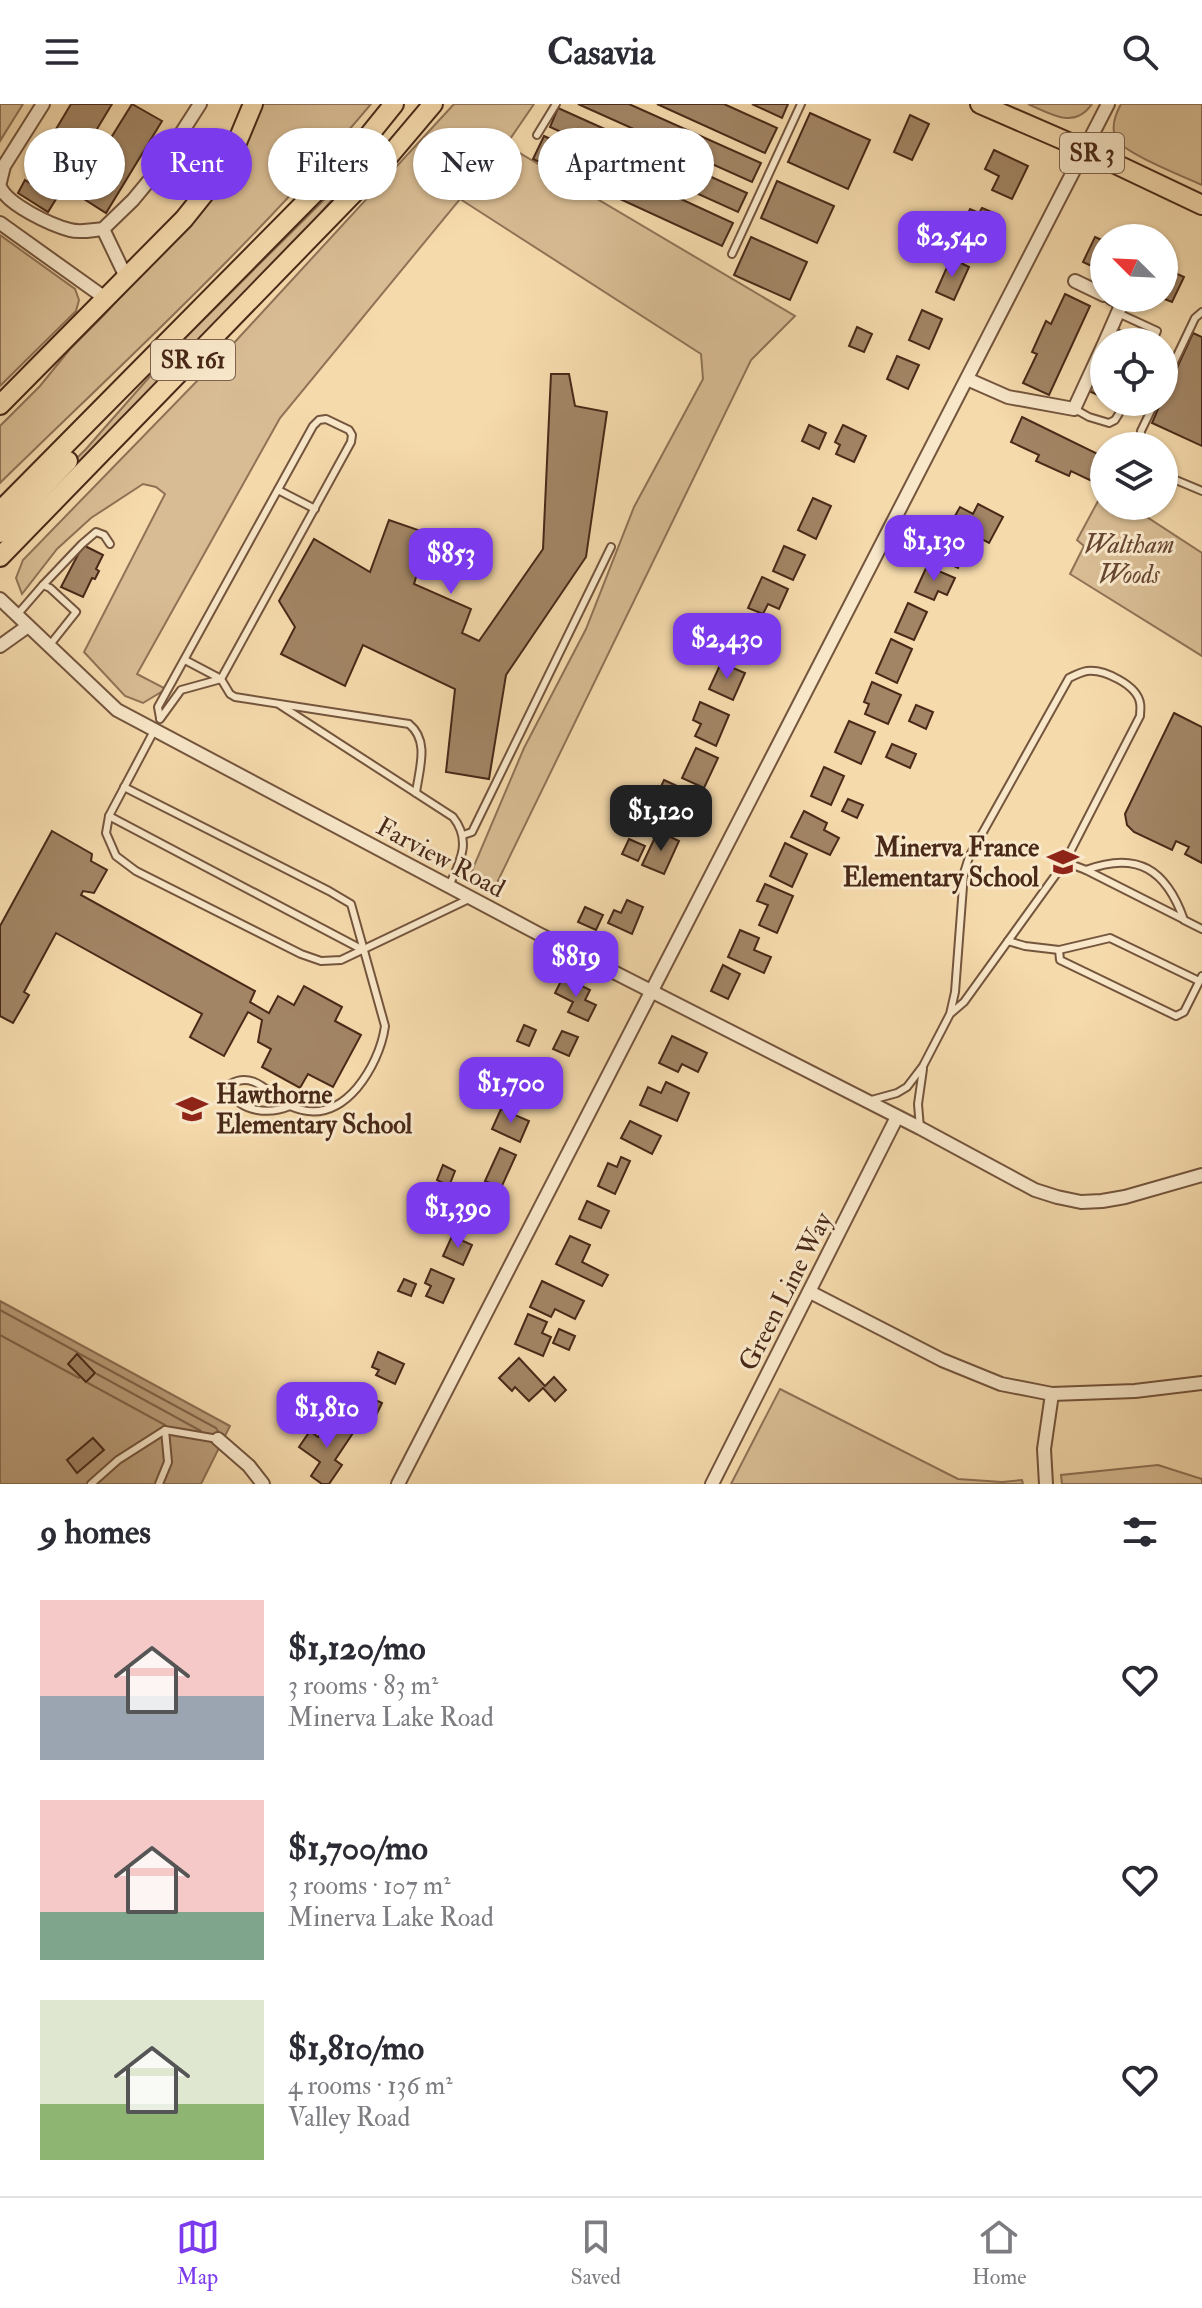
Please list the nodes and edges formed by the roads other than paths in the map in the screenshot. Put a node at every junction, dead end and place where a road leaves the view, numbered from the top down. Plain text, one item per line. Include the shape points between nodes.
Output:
1 (43, 104) edge
2 (200, 104) edge
3 (253, 104) edge
4 (394, 104) edge
5 (433, 104) edge
6 (556, 104) edge
7 (801, 104) edge
8 (980, 104) edge
9 (1108, 104) edge
10 (185, 128) edge
11 (243, 128) edge
12 (537, 135) dead end
13 (1084, 149) junction
14 (0, 184) edge
15 (141, 190) edge
16 (199, 200) edge
17 (1202, 205) edge
18 (0, 223) edge
19 (103, 229) junction
20 (732, 254) dead end
21 (126, 277) junction
22 (1075, 281) dead end
23 (1090, 288) edge
24 (105, 298) junction
25 (1202, 312) edge
26 (1118, 313) joint
27 (1111, 328) edge
28 (1150, 328) edge
29 (169, 342) junction
30 (1178, 354) edge
31 (1090, 372) edge
32 (967, 379) junction
33 (0, 405) edge
34 (1073, 408) junction
35 (1117, 416) edge
36 (1178, 481) edge
37 (278, 490) junction
38 (1202, 491) edge
39 (315, 509) junction
40 (0, 511) edge
41 (0, 533) edge
42 (110, 544) dead end
43 (611, 547) dead end
44 (0, 557) edge
45 (43, 585) junction
46 (0, 599) edge
47 (17, 615) junction
48 (28, 626) junction
49 (0, 646) edge
50 (49, 646) junction
51 (185, 660) junction
52 (221, 679) junction
53 (277, 703) junction
54 (160, 718) junction
55 (154, 731) junction
56 (124, 787) junction
57 (416, 793) junction
58 (109, 816) junction
59 (463, 835) junction
60 (1065, 862) junction
61 (1086, 870) junction
62 (449, 886) junction
63 (471, 898) junction
64 (1184, 920) junction
65 (1202, 929) edge
66 (1008, 941) junction
67 (363, 950) junction
68 (1059, 950) junction
69 (1201, 979) edge
70 (651, 990) junction
71 (950, 1014) junction
72 (923, 1066) junction
73 (867, 1101) junction
74 (290, 1106) junction
75 (897, 1117) junction
76 (920, 1128) junction
77 (1202, 1175) edge
78 (810, 1292) junction
79 (1202, 1383) edge
80 (1052, 1394) junction
81 (165, 1430) junction
82 (218, 1439) joint
83 (91, 1484) edge
84 (159, 1484) edge
85 (263, 1484) edge
86 (398, 1484) edge
87 (712, 1484) edge
88 (1046, 1484) edge

1 - 14 street via 4,166
2 - 10 street
3 - 11 main road
4 - 29 main road, SR 161 via 357,150
5 - 44 main road, SR 161 via 384,162
6 - 12 lane
7 - 20 lane
8 - 13 main road, SR 3
9 - 13 street
13 - 17 main road, SR 3
13 - 32 street
14 - 19 street via 3,195 44,220 73,231
15 - 19 street
16 - 21 main road
18 - 24 street
19 - 21 street
21 - 24 main road
22 - 23 street
24 - 33 main road
25 - 30 lane
26 - 27 street
26 - 28 lane
29 - 40 main road, SR 161
29 - 41 main road via 163,365
31 - 34 street
32 - 34 street via 1008,397
32 - 70 street
34 - 35 lane via 1109,423
36 - 38 lane
37 - 39 lane
37 - 39 lane via 319,420 349,430 351,442
37 - 51 lane
39 - 52 lane
42 - 45 lane via 96,532
43 - 59 lane via 472,832
45 - 47 lane
45 - 50 lane via 76,612
46 - 47 street, Farview Road
47 - 48 street, Farview Road
48 - 49 street
48 - 50 street, Farview Road
50 - 55 street, Farview Road via 117,710
51 - 52 lane
51 - 54 lane via 158,707
52 - 53 lane via 235,697
52 - 54 lane via 181,690
53 - 57 lane
53 - 57 lane via 409,724 422,746
54 - 55 lane
55 - 56 lane
55 - 62 street, Farview Road
56 - 58 lane
56 - 67 lane via 351,904
57 - 59 lane via 453,817
58 - 67 lane
58 - 67 lane via 106,833 116,856 136,871 321,961 341,960
59 - 62 lane via 462,854
60 - 61 lane
60 - 66 lane
60 - 71 lane via 1140,716 1133,690 1096,671 1069,678 969,857
61 - 64 lane
61 - 64 lane via 1120,862 1145,867 1167,885
62 - 63 street, Farview Road
63 - 67 lane
63 - 70 street, Farview Road
64 - 65 lane
66 - 68 lane
66 - 71 lane
67 - 74 lane via 385,1026 383,1043 362,1082 333,1109
68 - 69 lane via 1110,938
68 - 69 lane via 1060,960 1176,1016 1184,1012
70 - 73 street, Farview Road
70 - 86 street
71 - 72 lane
72 - 73 lane via 907,1087
72 - 76 lane
73 - 75 street, Farview Road
74 - 74 lane via 247,1079 230,1084 233,1099 252,1109 279,1111
75 - 76 street, Farview Road
75 - 78 street, Green Line Way
76 - 77 street, Farview Road via 1035,1190 1081,1202 1125,1197
78 - 80 street via 976,1375
78 - 87 street, Green Line Way
79 - 80 street
80 - 88 street via 1044,1449
81 - 82 lane
81 - 83 lane
81 - 84 lane via 168,1462
82 - 85 street

